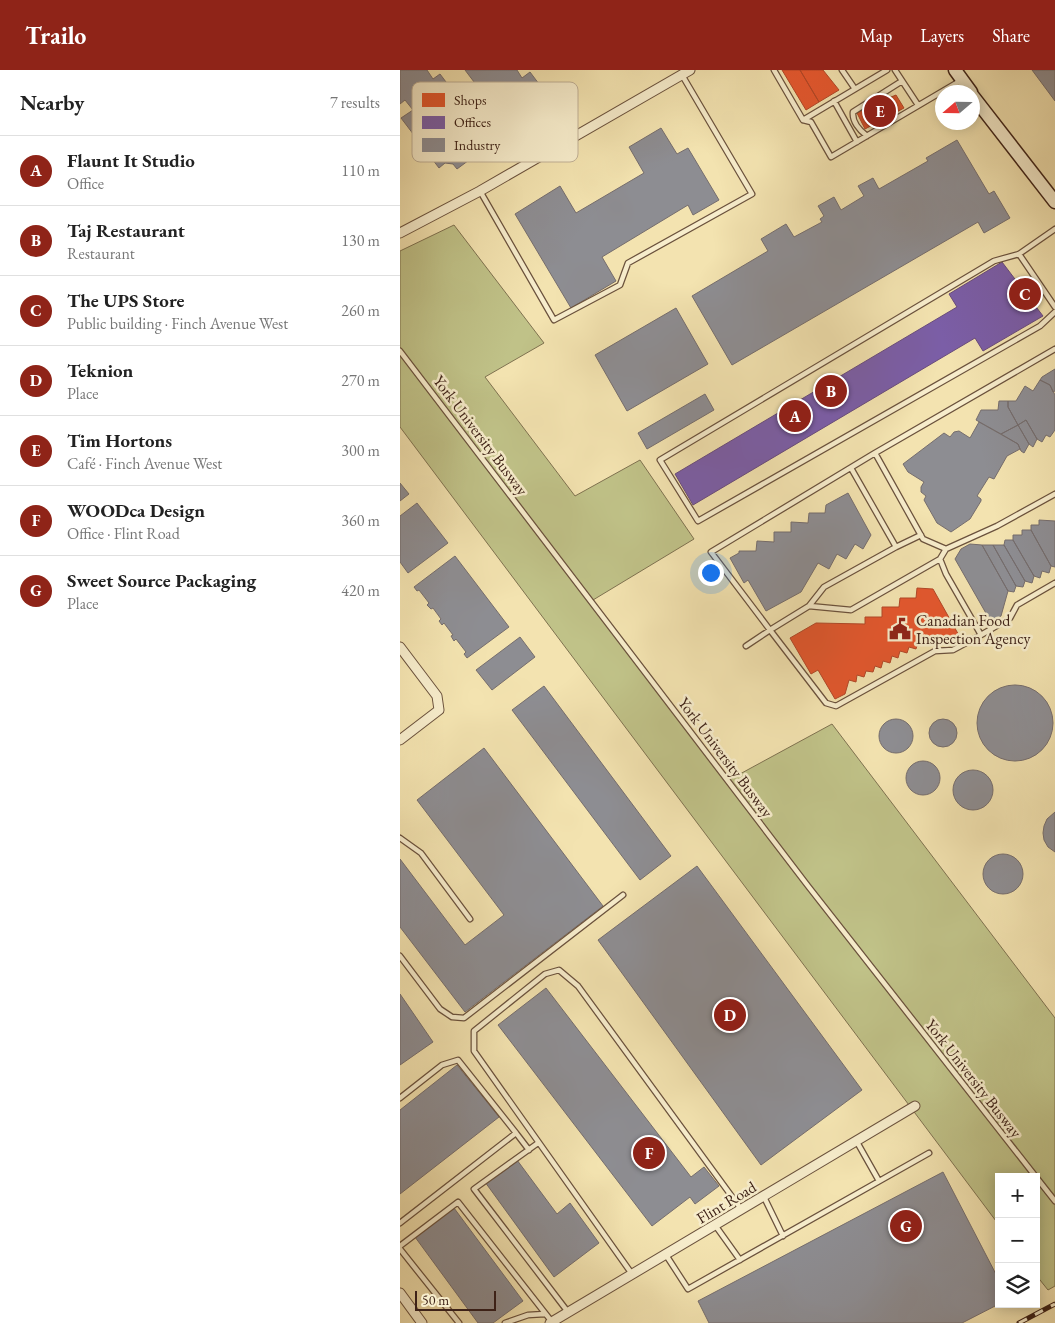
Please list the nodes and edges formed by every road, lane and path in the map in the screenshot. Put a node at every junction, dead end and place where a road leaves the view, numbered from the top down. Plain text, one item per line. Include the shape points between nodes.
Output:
1 (774, 70) edge
2 (842, 70) edge
3 (887, 70) edge
4 (895, 70) edge
5 (686, 72) edge
6 (880, 72) edge
7 (958, 75) edge
8 (902, 81) junction
9 (855, 89) junction
10 (834, 101) junction
11 (980, 104) edge
12 (918, 105) junction
13 (803, 120) junction
14 (578, 134) edge
15 (867, 136) junction
16 (857, 142) junction
17 (530, 162) edge
18 (480, 191) junction
19 (1055, 202) edge
20 (1055, 229) edge
21 (400, 233) edge
22 (1019, 254) junction
23 (1055, 307) edge
24 (1055, 312) edge
25 (1055, 349) edge
26 (400, 350) edge
27 (875, 453) junction
28 (851, 468) junction
29 (1055, 494) edge
30 (921, 535) junction
31 (896, 547) junction
32 (946, 549) junction
33 (940, 559) junction
34 (1055, 583) edge
35 (810, 606) junction
36 (770, 630) junction
37 (981, 635) junction
38 (746, 646) dead end
39 (400, 647) edge
40 (400, 740) edge
41 (400, 838) edge
42 (623, 895) dead end
43 (470, 919) dead end
44 (400, 956) edge
45 (400, 1098) edge
46 (916, 1106) dead end
47 (516, 1133) junction
48 (857, 1142) junction
49 (538, 1143) junction
50 (529, 1150) junction
51 (928, 1153) dead end
52 (1033, 1173) edge
53 (879, 1181) junction
54 (1040, 1182) edge
55 (764, 1197) junction
56 (1055, 1201) edge
57 (742, 1210) junction
58 (400, 1223) edge
59 (716, 1225) junction
60 (783, 1236) junction
61 (400, 1247) edge
62 (666, 1255) junction
63 (740, 1260) junction
64 (632, 1275) junction
65 (400, 1293) edge
66 (568, 1312) junction
67 (545, 1314) junction
68 (422, 1323) edge
69 (459, 1323) edge
70 (505, 1323) edge
71 (551, 1323) edge

1 - 13 lane
2 - 9 lane
3 - 6 lane
4 - 8 lane
5 - 14 street
5 - 18 lane via 752,194 628,263 620,285 554,320
6 - 9 lane
7 - 12 lane
8 - 12 lane
8 - 15 lane via 853,112 856,123
9 - 10 lane
10 - 13 lane
10 - 16 lane
11 - 19 main road
12 - 15 lane
13 - 16 lane via 811,122 831,157
15 - 16 lane
17 - 18 street
18 - 21 street
20 - 22 lane
22 - 23 lane
22 - 24 lane via 994,261 660,460 698,521 1040,326
25 - 27 lane
26 - 52 lane, York University Busway via 808,886
27 - 28 lane
27 - 30 lane
28 - 31 lane
28 - 36 lane via 711,552
29 - 32 lane
30 - 31 lane
30 - 32 lane via 923,539
31 - 35 lane via 824,587
32 - 33 lane
33 - 35 lane via 851,610
33 - 37 lane
34 - 37 lane via 1017,605 1010,618
35 - 36 lane
36 - 37 lane via 826,703 836,706 935,652 953,650
36 - 38 lane
39 - 40 street via 437,696 439,710
41 - 43 lane via 421,853
42 - 44 lane via 464,1018 452,1018 440,1009
45 - 47 lane via 442,1065 458,1060
46 - 48 street, Flint Road
47 - 50 lane
47 - 58 lane
48 - 53 lane
48 - 55 street, Flint Road
49 - 50 lane
49 - 57 lane via 474,1051 474,1031 545,974 559,970 578,986
49 - 64 lane
50 - 66 lane via 474,1189
51 - 53 lane
53 - 60 lane
54 - 56 lane, York University Busway
55 - 57 street, Flint Road
55 - 60 lane
57 - 59 street, Flint Road
59 - 62 street, Flint Road
59 - 63 lane
60 - 63 lane
61 - 67 lane via 458,1202
61 - 69 lane
62 - 63 lane via 688,1289
62 - 64 street, Flint Road
64 - 66 street, Flint Road
65 - 68 street
66 - 71 street, Flint Road
67 - 70 lane
67 - 71 lane

